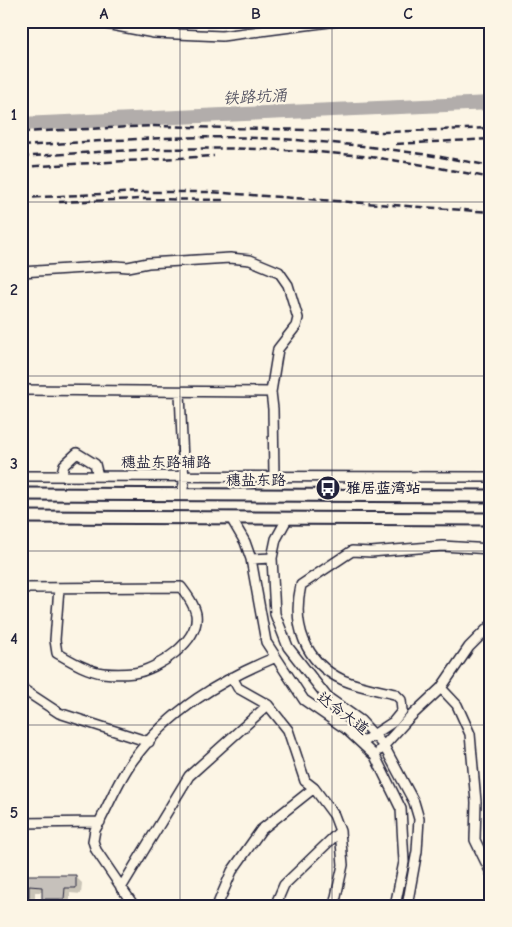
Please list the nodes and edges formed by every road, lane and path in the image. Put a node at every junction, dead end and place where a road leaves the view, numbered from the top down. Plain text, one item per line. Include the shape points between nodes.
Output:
1 (90, 21) edge
2 (337, 21) edge
3 (21, 272) edge
4 (21, 390) edge
5 (271, 392) junction
6 (180, 393) junction
7 (21, 476) edge
8 (61, 476) junction
9 (98, 476) junction
10 (183, 476) junction
11 (274, 476) junction
12 (491, 477) edge
13 (21, 494) edge
14 (181, 494) junction
15 (491, 496) edge
16 (21, 517) edge
17 (230, 518) junction
18 (287, 518) junction
19 (491, 519) edge
20 (491, 549) edge
21 (272, 558) junction
22 (251, 559) junction
23 (21, 588) edge
24 (59, 588) junction
25 (491, 625) edge
26 (276, 657) junction
27 (232, 677) junction
28 (21, 685) edge
29 (441, 688) junction
30 (268, 705) junction
31 (374, 734) junction
32 (149, 742) junction
33 (361, 743) junction
34 (384, 746) junction
35 (375, 756) junction
36 (314, 788) junction
37 (100, 822) junction
38 (21, 823) edge
39 (340, 831) junction
40 (491, 873) edge
41 (121, 888) junction
42 (134, 906) edge
43 (217, 906) edge
44 (275, 906) edge
45 (334, 906) edge
46 (395, 906) edge
47 (407, 906) edge

1 - 2 street via 154,33 222,36
3 - 5 street via 230,258 269,266 279,272 288,285 298,318 296,326 278,349
4 - 6 street
5 - 6 street
5 - 11 street
6 - 10 street
7 - 8 street, 穗盐东路辅路
8 - 9 street, 穗盐东路辅路
8 - 9 street via 64,465 77,453 95,464
9 - 10 street, 穗盐东路辅路
10 - 11 street, 穗盐东路辅路
10 - 14 street
11 - 12 street, 穗盐东路辅路
13 - 14 main road, 穗盐东路
14 - 15 main road, 穗盐东路
16 - 17 main road
17 - 18 main road
17 - 22 street, 达令大道
18 - 19 main road
18 - 21 street, 达令大道 via 276,539
20 - 31 street via 442,546 371,552 352,550 301,585 297,602 299,622 302,638 312,656 343,680 395,694 402,700 402,711
21 - 22 street
21 - 31 street, 达令大道 via 274,614 288,647 327,697
22 - 26 street, 达令大道 via 266,642
23 - 24 street
24 - 24 street via 181,587 196,614 194,627 182,648 166,659 135,673 102,673 58,653 55,640
25 - 29 street via 469,647
26 - 27 street
26 - 33 street, 达令大道 via 304,700
27 - 30 street via 238,688
27 - 32 street via 211,687 172,716
28 - 32 street via 58,713
29 - 34 street
29 - 40 street via 457,705 470,734 476,802 475,840
30 - 36 street via 288,730 303,776
30 - 41 street via 190,776
31 - 33 street
31 - 34 street, 达令大道
32 - 37 street via 132,761
33 - 35 street, 达令大道
34 - 35 street
34 - 47 street, 达令大道 via 419,818
35 - 46 street, 达令大道 via 401,809 403,820 404,862
36 - 39 street via 334,815
36 - 43 street via 261,830 232,871
37 - 38 street
37 - 41 street via 94,830 93,841
39 - 44 street via 284,885
39 - 45 street via 343,865
41 - 42 street

